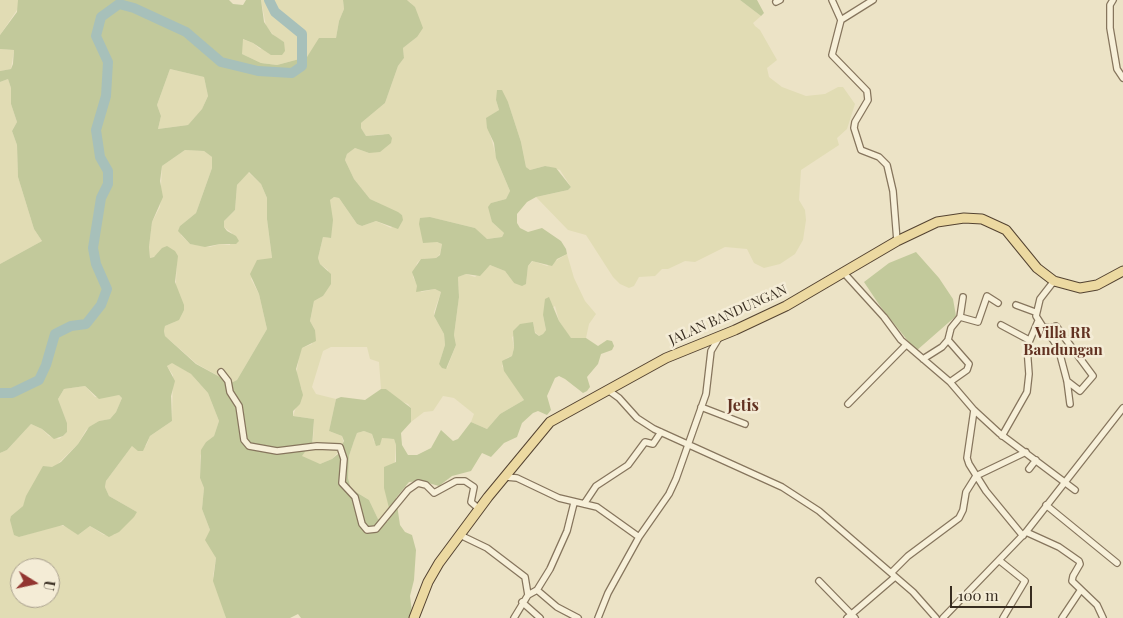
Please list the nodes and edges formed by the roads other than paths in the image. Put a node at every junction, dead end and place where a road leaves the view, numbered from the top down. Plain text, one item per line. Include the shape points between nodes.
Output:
1 (832, 0) edge
2 (873, 0) edge
3 (1113, 0) edge
4 (841, 20) junction
5 (1123, 78) edge
6 (897, 242) junction
7 (1123, 271) edge
8 (844, 273) junction
9 (1054, 281) junction
10 (963, 297) dead end
11 (998, 303) dead end
12 (1016, 306) dead end
13 (1035, 312) junction
14 (960, 317) junction
15 (1038, 321) junction
16 (1001, 324) dead end
17 (1050, 328) junction
18 (720, 336) junction
19 (948, 340) junction
20 (1029, 340) junction
21 (906, 345) junction
22 (923, 359) junction
23 (221, 372) dead end
24 (1067, 381) junction
25 (950, 382) junction
26 (608, 390) junction
27 (848, 404) dead end
28 (1070, 404) dead end
29 (701, 407) junction
30 (1123, 408) edge
31 (974, 410) junction
32 (745, 424) dead end
33 (660, 432) junction
34 (1002, 436) junction
35 (690, 445) junction
36 (1026, 452) junction
37 (1036, 460) junction
38 (1029, 469) dead end
39 (976, 476) junction
40 (506, 478) junction
41 (1064, 482) junction
42 (1074, 490) dead end
43 (574, 503) junction
44 (584, 504) junction
45 (1046, 505) junction
46 (479, 509) junction
47 (1025, 534) junction
48 (460, 535) junction
49 (639, 537) junction
50 (1000, 560) junction
51 (1117, 563) dead end
52 (893, 575) junction
53 (819, 581) dead end
54 (537, 590) junction
55 (1080, 591) junction
56 (528, 595) junction
57 (522, 602) junction
58 (852, 617) edge
59 (414, 618) edge
60 (514, 618) edge
61 (540, 618) edge
62 (578, 618) edge
63 (598, 618) edge
64 (936, 618) edge
65 (943, 618) edge
66 (1002, 618) edge
67 (1062, 618) edge
68 (1103, 618) edge

1 - 4 street
2 - 4 street
3 - 5 street via 1110,28 1117,69
4 - 6 street via 832,55 867,91 868,100 854,128 861,150 887,165
6 - 8 main road, JALAN BANDUNGAN
6 - 9 main road, JALAN BANDUNGAN via 937,222 982,219 1006,230 1037,268
7 - 9 main road, JALAN BANDUNGAN via 1097,285 1080,288
8 - 18 main road, JALAN BANDUNGAN via 786,306
8 - 21 street
9 - 13 street via 1043,294
10 - 14 street
11 - 14 street via 987,296 978,322
12 - 13 street
13 - 15 street
14 - 19 street via 951,328
15 - 17 street via 1043,327
15 - 20 street
16 - 20 street
17 - 24 street
17 - 24 street via 1056,326 1093,376 1080,392
18 - 26 main road, JALAN BANDUNGAN via 666,358
18 - 29 street via 708,360 708,385
19 - 22 street
19 - 25 street via 969,364
20 - 34 street via 1027,392
21 - 22 street
21 - 27 street
22 - 25 street
23 - 46 street via 239,406 244,440 249,446 277,451 340,447 344,459 342,483 357,500 362,524 367,530 376,529 408,490 418,483 426,485 434,493 456,480 465,481 474,487 471,502
24 - 28 street
25 - 31 street
26 - 33 street via 637,418
26 - 40 main road, JALAN BANDUNGAN via 550,422
29 - 32 street
29 - 35 street
30 - 41 street
31 - 34 street
31 - 39 street via 967,458
33 - 35 street
33 - 44 street via 653,444 645,442 628,466 596,486
34 - 36 street
35 - 49 street via 669,494
35 - 52 street via 782,487 819,511
36 - 37 street
36 - 39 street
37 - 38 street
37 - 41 street
39 - 47 street
39 - 52 street via 966,492 959,518 908,556
40 - 43 street via 516,478
40 - 46 main road, JALAN BANDUNGAN
41 - 42 street
41 - 45 street
43 - 44 street
43 - 54 street via 567,531
44 - 49 street via 597,507
45 - 47 street
45 - 51 street
46 - 48 main road, JALAN BANDUNGAN
47 - 50 street
47 - 55 street via 1059,547 1079,560 1072,579
48 - 56 street via 487,548 525,577
48 - 59 main road, JALAN BANDUNGAN via 428,582
49 - 63 street
50 - 65 street
50 - 66 street via 1025,581
52 - 58 street
52 - 64 street
53 - 58 street
54 - 56 street
54 - 62 street via 557,607
55 - 67 street
55 - 68 street via 1097,605
56 - 57 street
57 - 60 street
57 - 61 street

